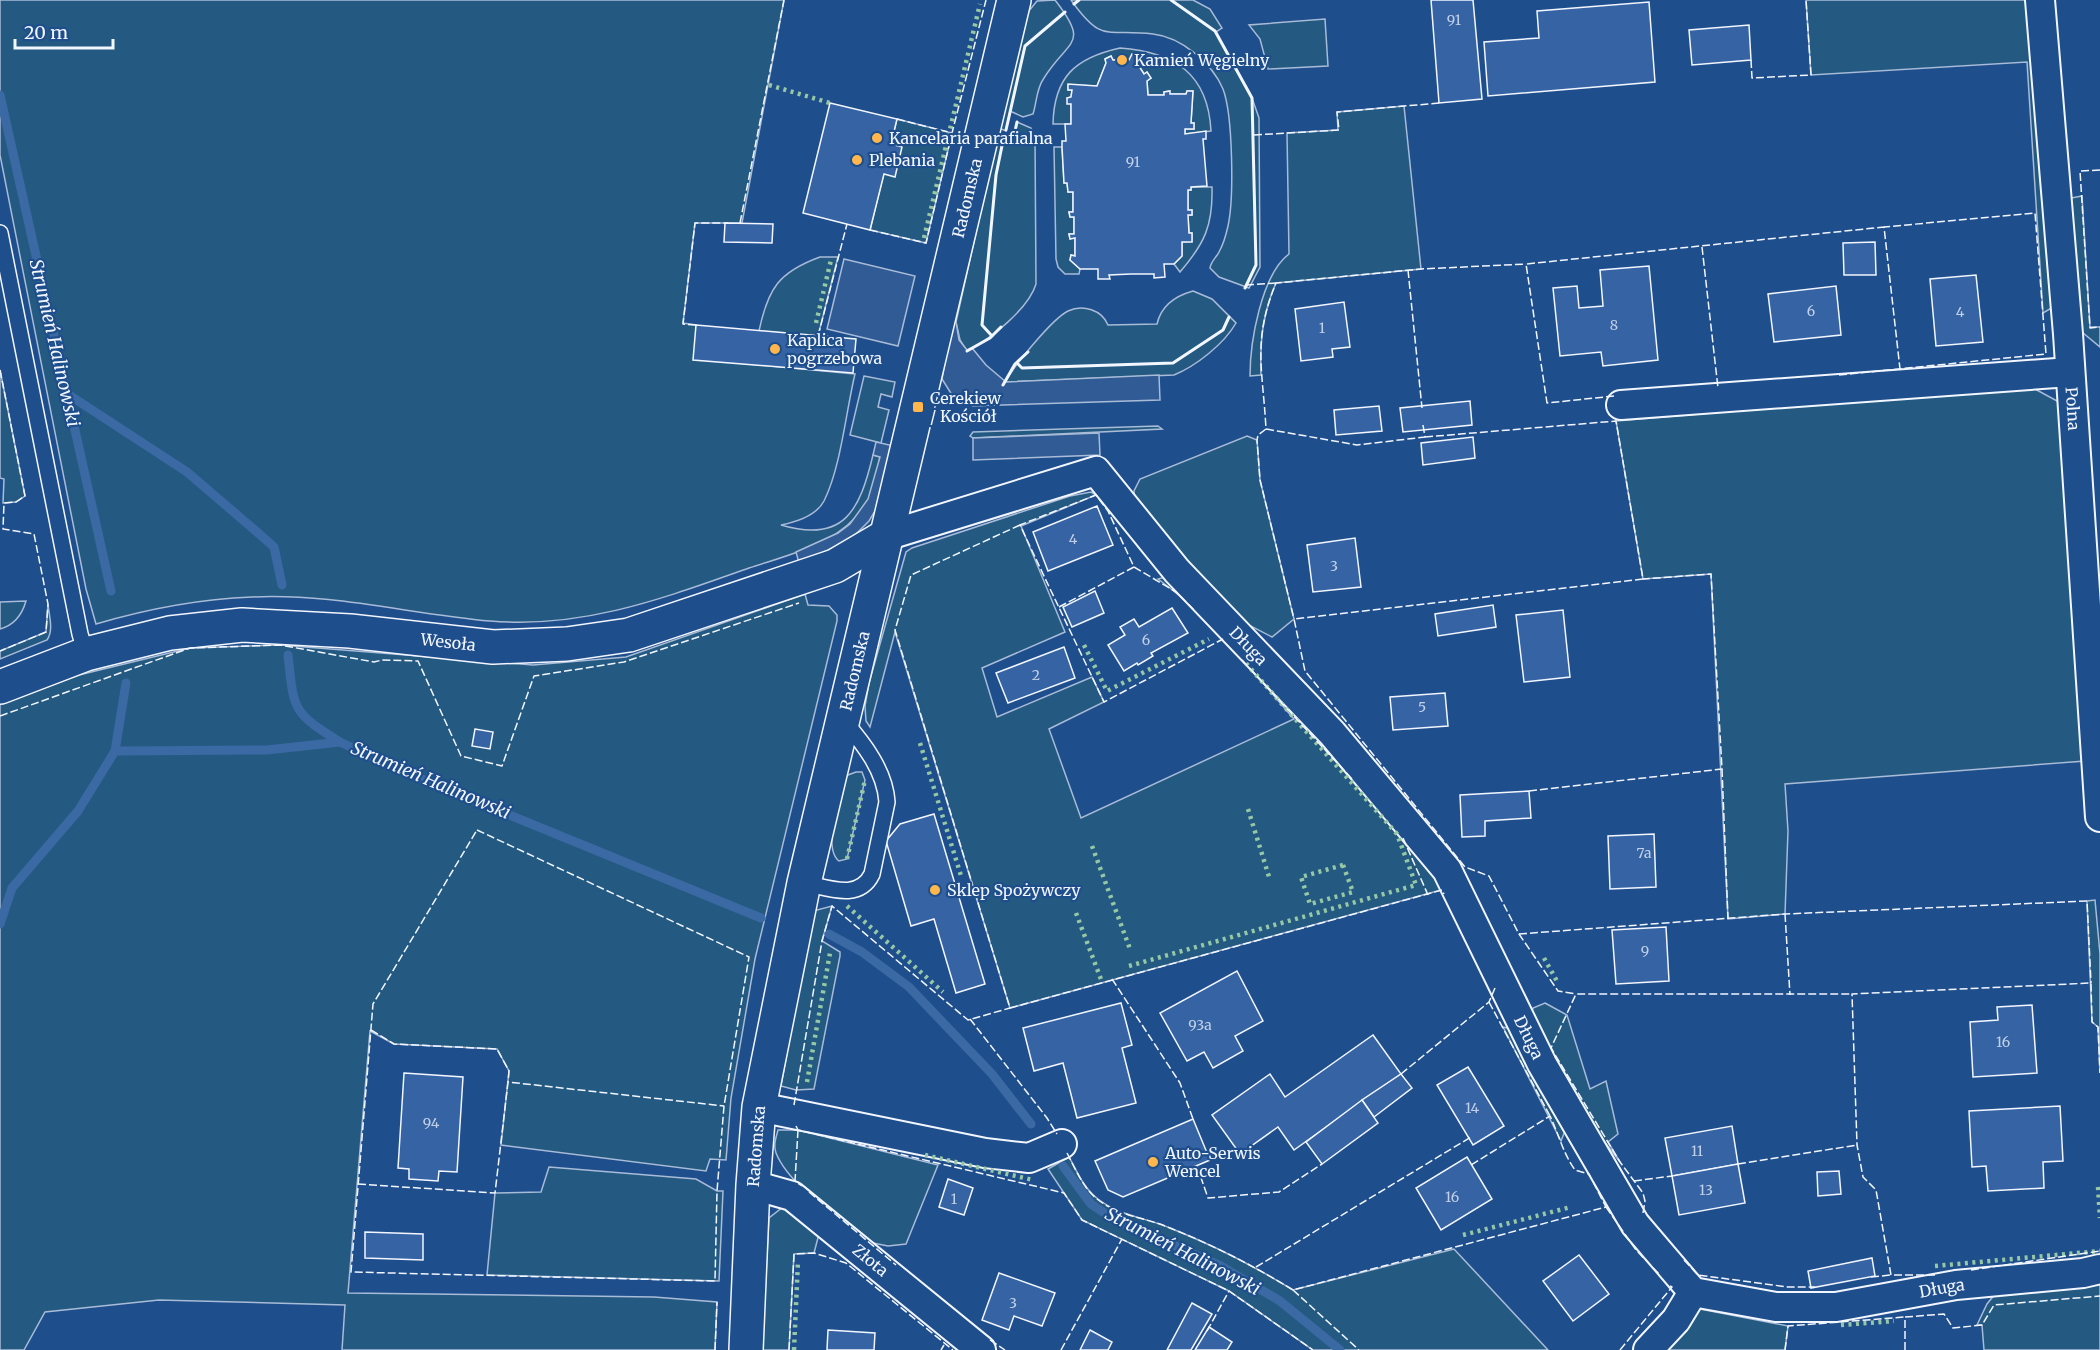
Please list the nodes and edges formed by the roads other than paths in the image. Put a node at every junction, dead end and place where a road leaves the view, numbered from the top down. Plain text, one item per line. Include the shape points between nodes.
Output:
1 (1014, 0) edge
2 (2040, 0) edge
3 (0, 233) edge
4 (2070, 372) junction
5 (1621, 405) dead end
6 (886, 536) junction
7 (86, 654) junction
8 (0, 687) edge
9 (844, 721) junction
10 (2100, 817) edge
11 (804, 883) junction
12 (759, 1107) junction
13 (1062, 1143) dead end
14 (753, 1185) junction
15 (2100, 1269) edge
16 (1693, 1292) junction
17 (746, 1350) edge
18 (981, 1350) edge
19 (1648, 1350) edge

1 - 6 street, Radomska
2 - 4 street, Polna
3 - 7 lane
4 - 5 street
4 - 10 street, Polna
6 - 7 street, Wesoła via 827,569 629,635 577,643 494,647 301,626 242,625 170,633
6 - 9 street, Radomska
6 - 16 street, Długa via 1096,471 1177,571 1332,733 1447,870 1542,1064 1635,1224
7 - 8 street, Wesoła
9 - 11 street, Radomska
9 - 11 lane via 878,768 886,791 872,874 860,890
11 - 12 street, Radomska
12 - 13 street via 1029,1158
12 - 14 street, Radomska
14 - 17 street, Radomska
14 - 18 street, Złota via 792,1196
15 - 16 street, Długa via 1956,1285 1836,1307 1776,1307
16 - 19 street via 1676,1320

